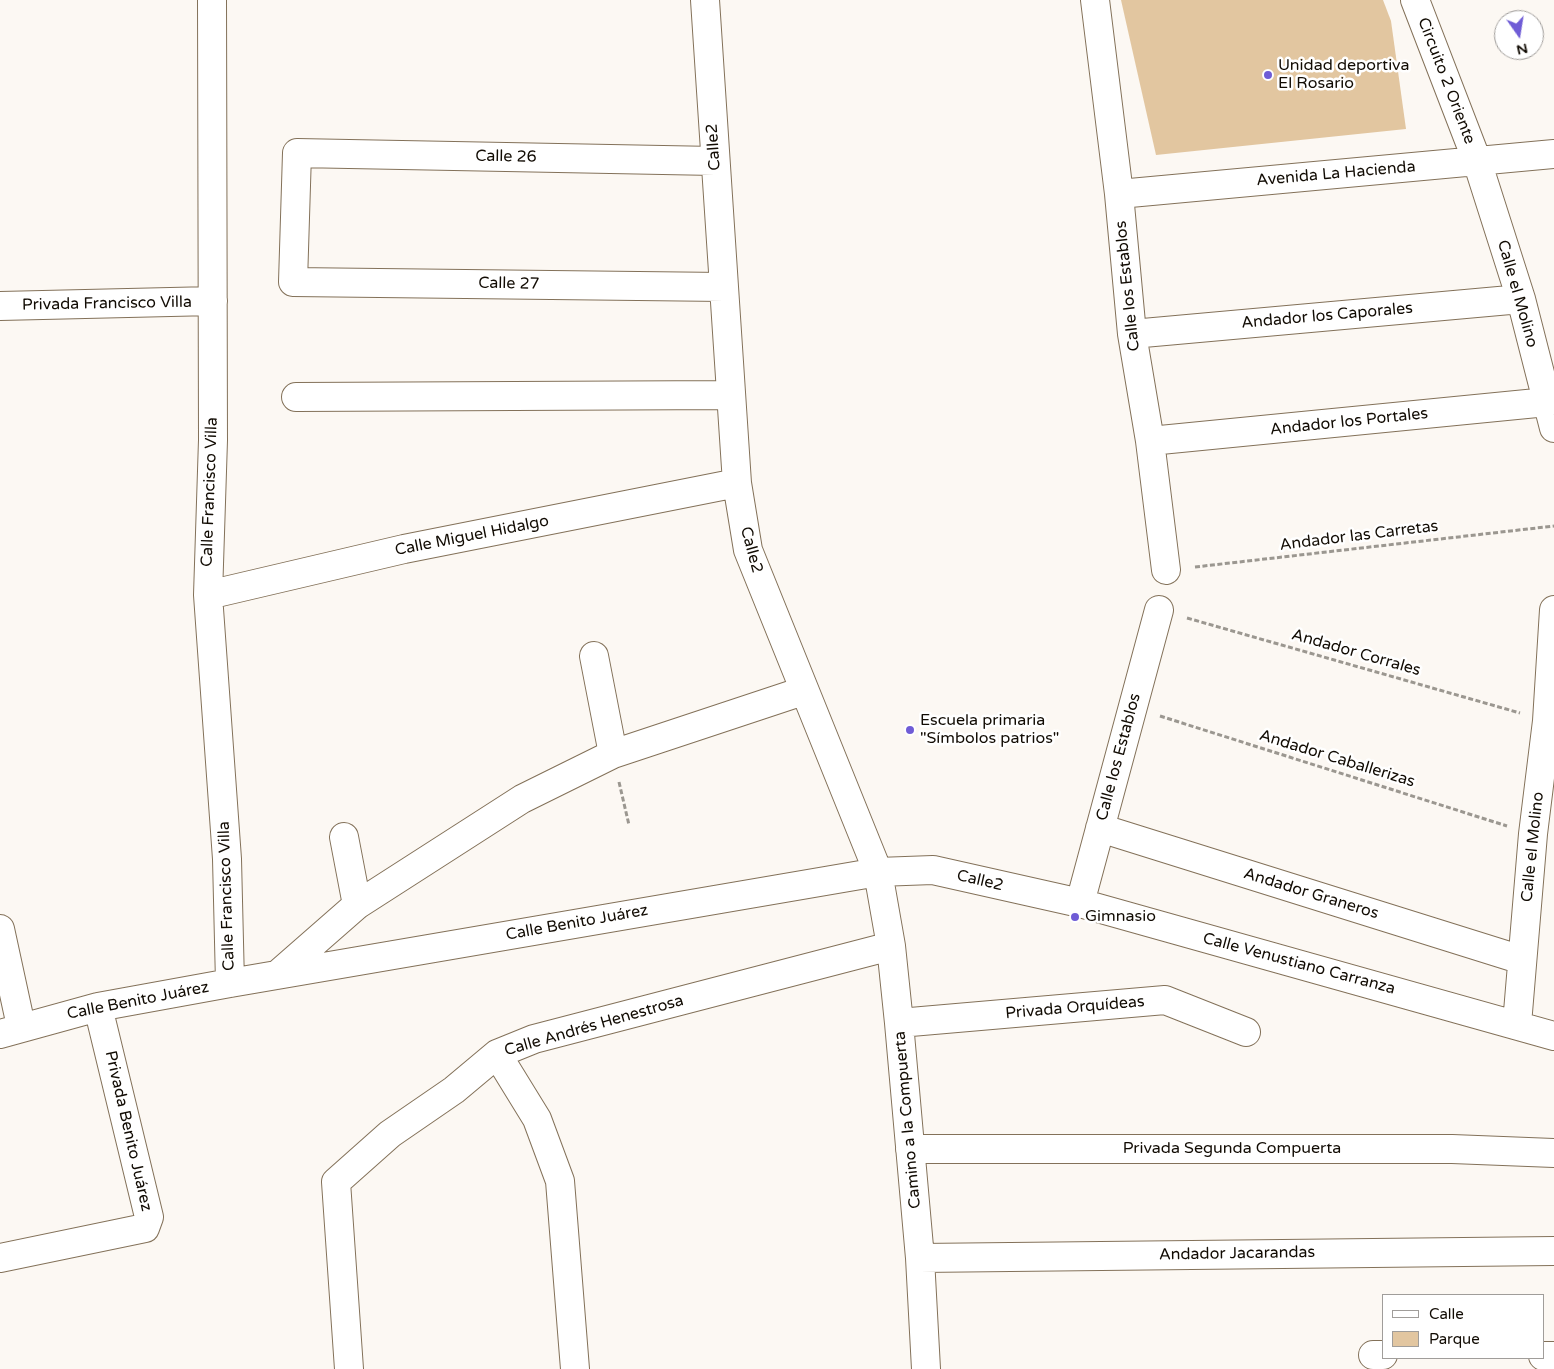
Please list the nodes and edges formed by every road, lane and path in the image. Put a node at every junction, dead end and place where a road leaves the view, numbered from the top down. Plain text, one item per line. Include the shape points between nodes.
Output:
1 (212, 0) edge
2 (705, 0) edge
3 (1095, 0) edge
4 (1416, 0) edge
5 (1554, 154) edge
6 (715, 161) junction
7 (1476, 161) junction
8 (1119, 194) junction
9 (293, 282) joint
10 (724, 287) junction
11 (1521, 299) junction
12 (213, 301) junction
13 (0, 306) edge
14 (1132, 334) junction
15 (731, 395) junction
16 (296, 397) dead end
17 (1551, 415) edge
18 (1150, 441) junction
19 (737, 483) junction
20 (1554, 526) edge
21 (1166, 570) joint
22 (208, 595) junction
23 (1159, 610) joint
24 (1554, 610) edge
25 (594, 656) dead end
26 (803, 691) junction
27 (1133, 708) junction
28 (1546, 721) junction
29 (613, 754) junction
30 (629, 825) dead end
31 (1100, 828) junction
32 (1534, 834) junction
33 (344, 837) dead end
34 (878, 872) junction
35 (1080, 903) junction
36 (357, 905) junction
37 (1, 942) edge
38 (891, 946) junction
39 (1522, 960) junction
40 (277, 975) junction
41 (230, 982) junction
42 (98, 1007) junction
43 (899, 1023) junction
44 (1517, 1024) junction
45 (10, 1030) edge
46 (1246, 1032) dead end
47 (1554, 1036) edge
48 (497, 1054) junction
49 (910, 1149) junction
50 (1554, 1153) edge
51 (1554, 1251) edge
52 (0, 1258) edge
53 (920, 1258) junction
54 (349, 1369) edge
55 (575, 1369) edge
56 (926, 1369) edge

1 - 12 street, Calle Francisco Villa
2 - 6 street, Calle2
3 - 8 street, Calle los Establos
4 - 7 street, Circuito 2 Oriente
5 - 7 street, Avenida La Hacienda
6 - 9 street, Calle 26 via 297,153
6 - 10 street, Calle2
7 - 8 street, Avenida La Hacienda
7 - 11 street, Calle el Molino
8 - 14 street, Calle los Establos
9 - 10 street, Calle 27
10 - 15 street, Calle2
11 - 14 street, Andador los Caporales
11 - 17 street, Calle el Molino
12 - 13 street, Privada Francisco Villa
12 - 22 street, Calle Francisco Villa
14 - 18 street, Calle los Establos
15 - 16 street
15 - 19 street, Calle2
17 - 18 street, Andador los Portales
18 - 21 street, Calle los Establos
19 - 22 street, Calle Miguel Hidalgo via 404,548
19 - 26 street, Calle2 via 748,550
20 - 21 path, Andador las Carretas
22 - 41 street, Calle Francisco Villa via 227,859
23 - 27 street, Calle los Establos
23 - 28 path, Andador Corrales
24 - 28 street, Calle el Molino
25 - 29 street
26 - 29 street
26 - 34 street, Calle2
27 - 31 street, Calle los Establos
27 - 32 path, Andador Caballerizas
28 - 32 street, Calle el Molino
29 - 30 path
29 - 36 street via 522,799
31 - 35 street, Calle los Establos
31 - 39 street, Andador Graneros
32 - 39 street, Calle el Molino
33 - 36 street
34 - 35 street, Calle2 via 933,870
34 - 38 street, Camino a la Compuerta
34 - 40 street, Calle Benito Juárez
35 - 44 street, Calle Venustiano Carranza
36 - 40 street
37 - 45 street
38 - 43 street, Camino a la Compuerta
38 - 48 street, Calle Andrés Henestrosa via 534,1039
39 - 44 street, Calle el Molino
40 - 41 street, Calle Benito Juárez
41 - 42 street, Calle Benito Juárez
42 - 45 street, Calle Benito Juárez
42 - 52 street, Privada Benito Juárez via 149,1217 145,1228
43 - 46 street, Privada Orquídeas via 1165,1000
43 - 49 street, Camino a la Compuerta
44 - 47 street, Calle Venustiano Carranza
48 - 54 street, Calle Andrés Henestrosa via 454,1090 390,1134 336,1182
48 - 55 street via 536,1119 560,1180
49 - 50 street, Privada Segunda Compuerta via 1452,1149
49 - 53 street, Camino a la Compuerta
51 - 53 street, Andador Jacarandas
53 - 56 street, Camino a la Compuerta

